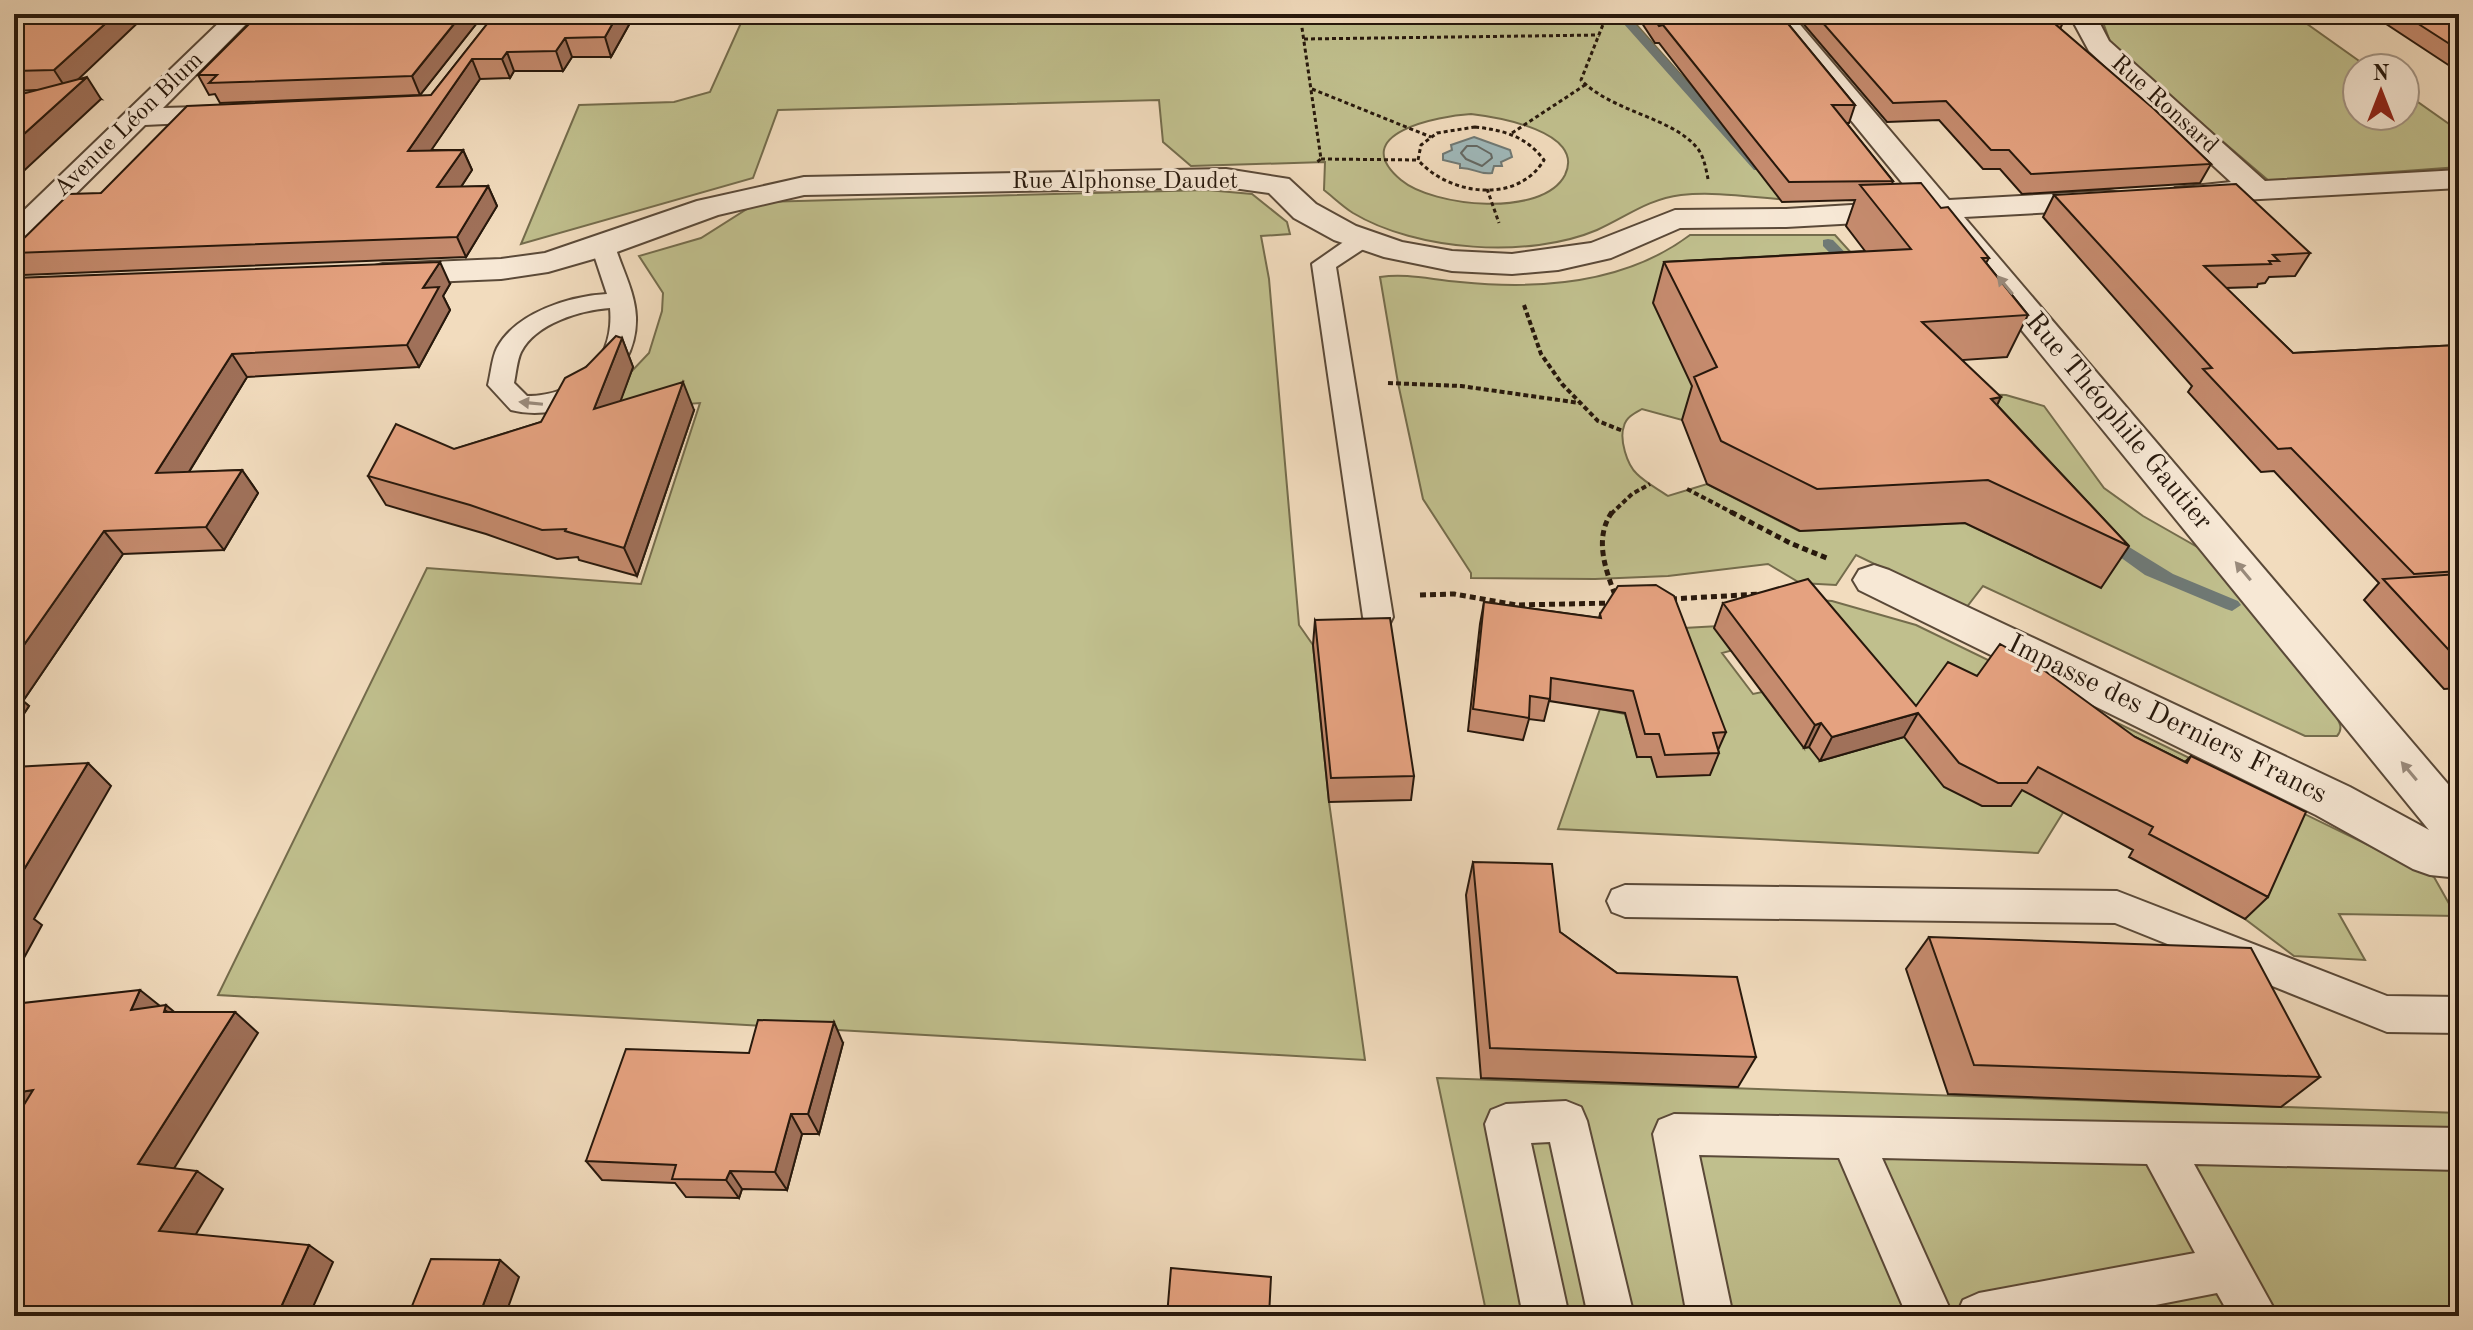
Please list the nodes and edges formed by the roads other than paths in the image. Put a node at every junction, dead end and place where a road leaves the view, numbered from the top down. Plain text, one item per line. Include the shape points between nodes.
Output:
1 (243, 14) edge
2 (1777, 14) edge
3 (2082, 14) edge
4 (260, 113) edge
5 (137, 117) junction
6 (2459, 179) edge
7 (2256, 189) junction
8 (2162, 196) edge
9 (2131, 198) edge
10 (1942, 210) junction
11 (14, 237) edge
12 (1363, 239) junction
13 (603, 246) junction
14 (359, 275) edge
15 (620, 300) junction
16 (1874, 580) road end
17 (1378, 617) edge
18 (2459, 831) edge
19 (2459, 857) edge
20 (1625, 901) dead end
21 (2459, 1015) edge
22 (1852, 1138) junction
23 (2159, 1143) junction
24 (2459, 1149) edge
25 (2228, 1269) junction
26 (1546, 1316) edge
27 (1611, 1316) edge
28 (1710, 1316) edge
29 (1930, 1316) edge
30 (1979, 1316) edge
31 (2255, 1316) edge

1 - 5 street, Avenue Léon Blum
2 - 10 street, Rue Théophile Gautier
3 - 7 street, Rue Ronsard via 2098,45
4 - 5 street
5 - 11 street, Avenue Léon Blum
6 - 7 street
7 - 8 street
9 - 10 street, Rue Alphonse Daudet
10 - 12 street, Rue Alphonse Daudet via 1675,219 1600,251 1512,264 1452,261
18 -> 10 street, Rue Théophile Gautier
12 - 13 street, Rue Alphonse Daudet via 1305,211 1278,185 1172,178 804,186 708,208
12 - 17 lane via 1324,264
13 - 14 street, Rue Alphonse Daudet via 501,269
13 - 15 lane
15 -> 15 lane via 622,335 605,374 580,395 550,405 520,404 501,385 509,349 539,320 581,303
16 - 19 street, Impasse des Derniers Francs via 2333,801 2430,854
20 - 21 lane via 2117,907 2387,1014
22 - 23 lane
22 - 28 lane via 1674,1134
22 - 29 lane
23 - 24 lane
23 - 25 lane
25 - 30 lane
25 - 31 lane
26 - 27 lane via 1506,1124 1566,1121

